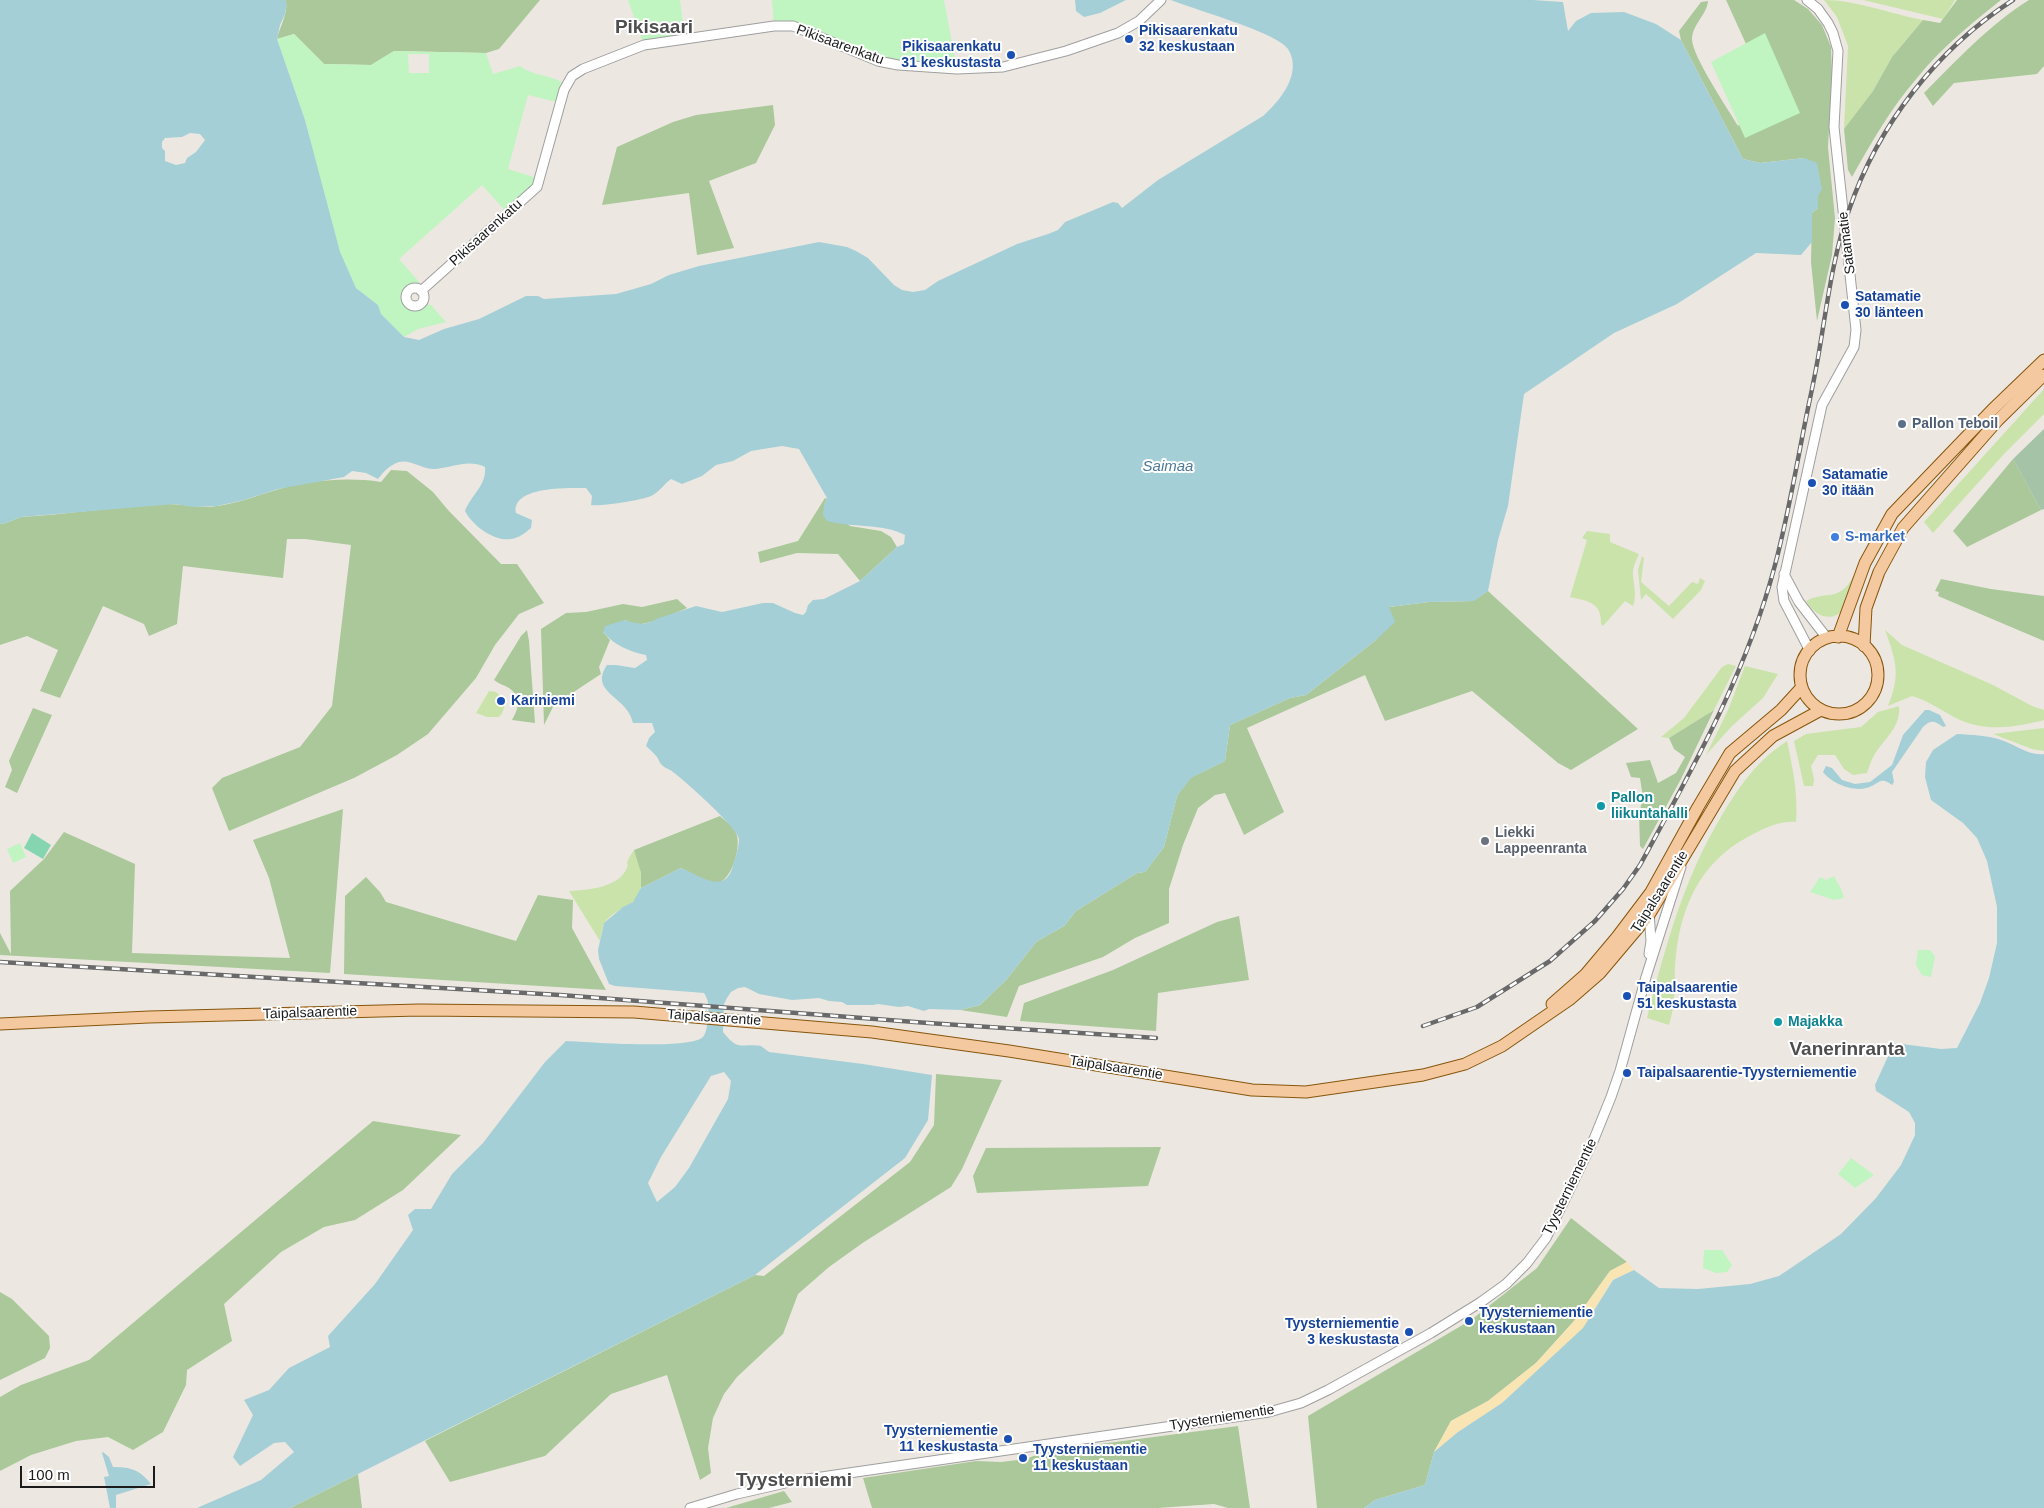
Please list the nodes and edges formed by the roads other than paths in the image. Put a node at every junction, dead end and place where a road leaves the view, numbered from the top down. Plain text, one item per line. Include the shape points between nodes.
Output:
1 (1161, 0) edge
2 (1807, 0) edge
3 (421, 291) dead end
4 (2044, 360) edge
5 (2044, 375) edge
6 (1784, 573) junction
7 (1832, 638) junction
8 (1864, 646) junction
9 (1810, 651) junction
10 (1802, 686) junction
11 (1821, 710) junction
12 (1689, 846) junction
13 (1651, 892) junction
14 (1649, 915) junction
15 (1646, 977) junction
16 (0, 1024) edge
17 (1422, 1075) junction
18 (690, 1508) edge

1 - 3 street, Pikisaarenkatu via 1118,33 1066,51 1003,67 964,69 898,65 878,61 793,26 644,45 572,76 564,90 537,187
2 - 6 street, Satamatie via 1828,23 1838,50 1834,127 1856,330 1854,348 1822,405
4 - 7 main road via 1892,514 1865,563
5 - 8 main road via 1998,420 1903,528 1879,572 1866,608
6 - 7 street via 1800,602
6 - 9 street, Satamatie via 1784,601
7 - 8 main road via 1856,640
7 - 9 main road via 1815,645
8 - 11 main road via 1877,667 1876,686 1867,702 1845,714
9 - 10 main road via 1802,663
10 - 11 main road via 1809,700
10 - 13 main road, Taipalsaarentie via 1781,710 1730,753
11 - 12 main road, Taipalsaarentie via 1773,736 1735,771
12 - 14 main road, Taipalsaarentie
12 - 15 street, Tyysterniementie
13 - 14 street, Tyysterniementie
13 - 17 main road, Taipalsaarentie via 1585,975 1555,1001 1500,1042
14 - 15 street, Tyysterniementie via 1651,941
14 - 17 main road, Taipalsaarentie via 1600,973 1542,1020 1502,1046 1465,1064
15 - 18 street, Tyysterniementie via 1620,1071 1594,1139 1546,1238 1506,1284 1481,1302 1345,1381 1301,1402 1269,1412 794,1481
16 - 17 main road, Taipalsaarentie via 429,1010 563,1010 689,1016 872,1032 1009,1050 1252,1090 1306,1092

